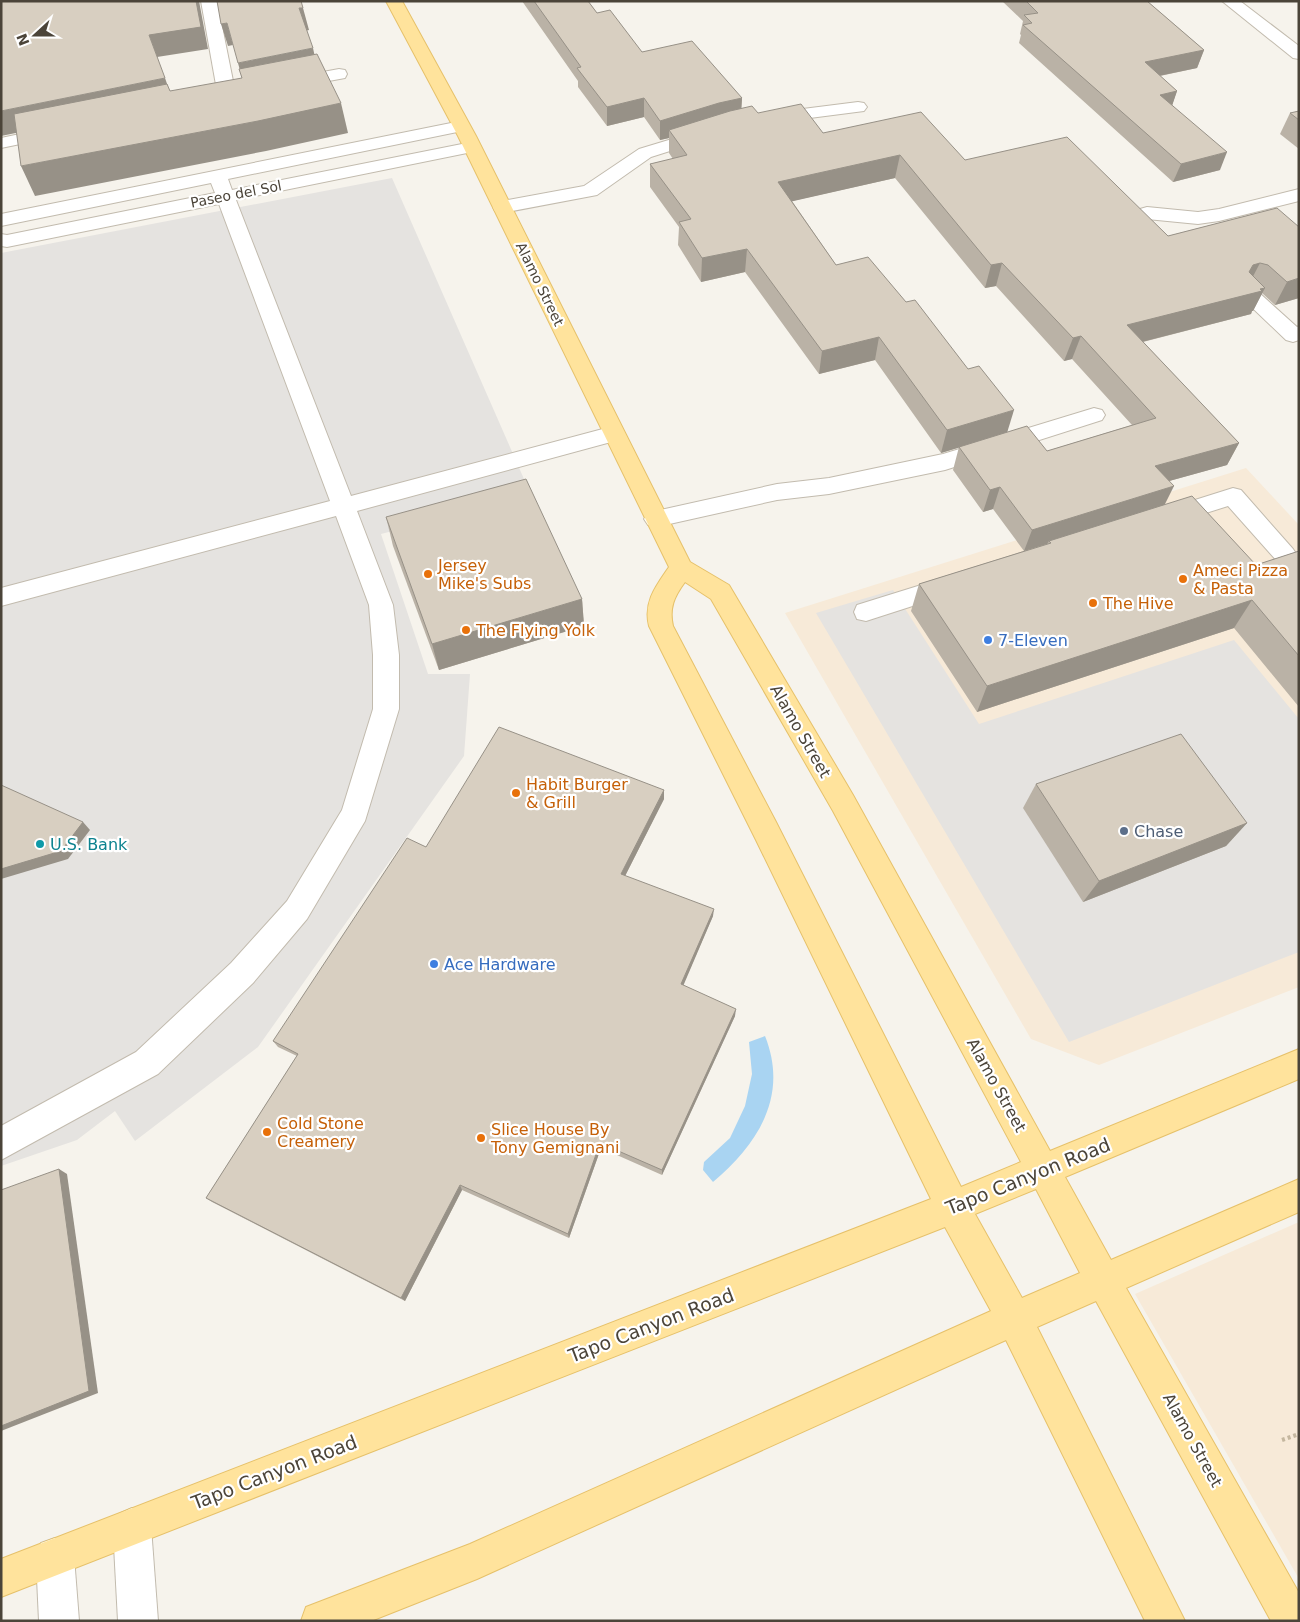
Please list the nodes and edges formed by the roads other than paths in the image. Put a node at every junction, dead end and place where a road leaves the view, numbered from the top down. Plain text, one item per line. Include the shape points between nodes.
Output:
1 (210, 1) edge
2 (394, 1) edge
3 (1230, 1) edge
4 (1299, 54) edge
5 (339, 74) dead end
6 (274, 87) edge
7 (246, 92) edge
8 (227, 96) junction
9 (208, 100) edge
10 (858, 107) dead end
11 (750, 123) edge
12 (461, 126) junction
13 (724, 128) edge
14 (67, 129) edge
15 (1, 142) edge
16 (472, 147) junction
17 (221, 185) junction
18 (1299, 195) edge
19 (502, 208) junction
20 (1146, 213) edge
21 (1, 220) edge
22 (1, 240) edge
23 (1249, 294) edge
24 (1299, 333) edge
25 (1094, 415) dead end
26 (614, 434) junction
27 (343, 506) junction
28 (656, 519) junction
29 (1148, 523) edge
30 (1285, 555) edge
31 (681, 568) junction
32 (969, 579) edge
33 (1, 597) edge
34 (866, 612) dead end
35 (1299, 1064) edge
36 (1, 1144) edge
37 (1043, 1169) junction
38 (1299, 1195) edge
39 (953, 1207) junction
40 (1103, 1280) junction
41 (1014, 1319) junction
42 (132, 1527) junction
43 (54, 1557) junction
44 (1, 1578) edge
45 (59, 1621) edge
46 (138, 1621) edge
47 (320, 1621) edge
48 (1166, 1621) edge
49 (1294, 1621) edge

1 - 8 street
2 - 12 main road, Alamo Street
3 - 4 street
5 - 6 street
7 - 8 street
8 - 9 street
10 - 11 street via 785,115
12 - 16 main road, Alamo Street
12 - 17 street, Paseo del Sol
13 - 19 street via 645,153 590,191
14 - 15 street
16 - 17 street, Paseo del Sol
16 - 19 main road, Alamo Street
17 - 21 street, Paseo del Sol
17 - 22 street, Paseo del Sol via 16,239
17 - 27 street
18 - 20 street via 1198,218
19 - 26 main road, Alamo Street
23 - 24 street via 1293,335
25 - 28 street via 945,462 829,486 777,492
26 - 27 street
26 - 28 main road, Alamo Street
27 - 33 street
27 - 36 street via 382,605 386,655 386,709 356,812 297,910 242,973 147,1063
28 - 31 main road, Alamo Street
29 - 30 street via 1233,496
31 - 37 main road, Alamo Street via 720,592 844,803
31 - 39 main road via 660,600 657,614 661,626
32 - 34 street
35 - 37 main road, Tapo Canyon Road
37 - 39 main road, Tapo Canyon Road
37 - 40 main road, Alamo Street
38 - 40 main road
39 - 41 main road
39 - 42 main road, Tapo Canyon Road
40 - 41 main road
40 - 49 main road, Alamo Street
41 - 47 main road via 477,1560
41 - 48 main road
42 - 43 main road, Tapo Canyon Road
42 - 46 street
43 - 44 main road, Tapo Canyon Road
43 - 45 street

